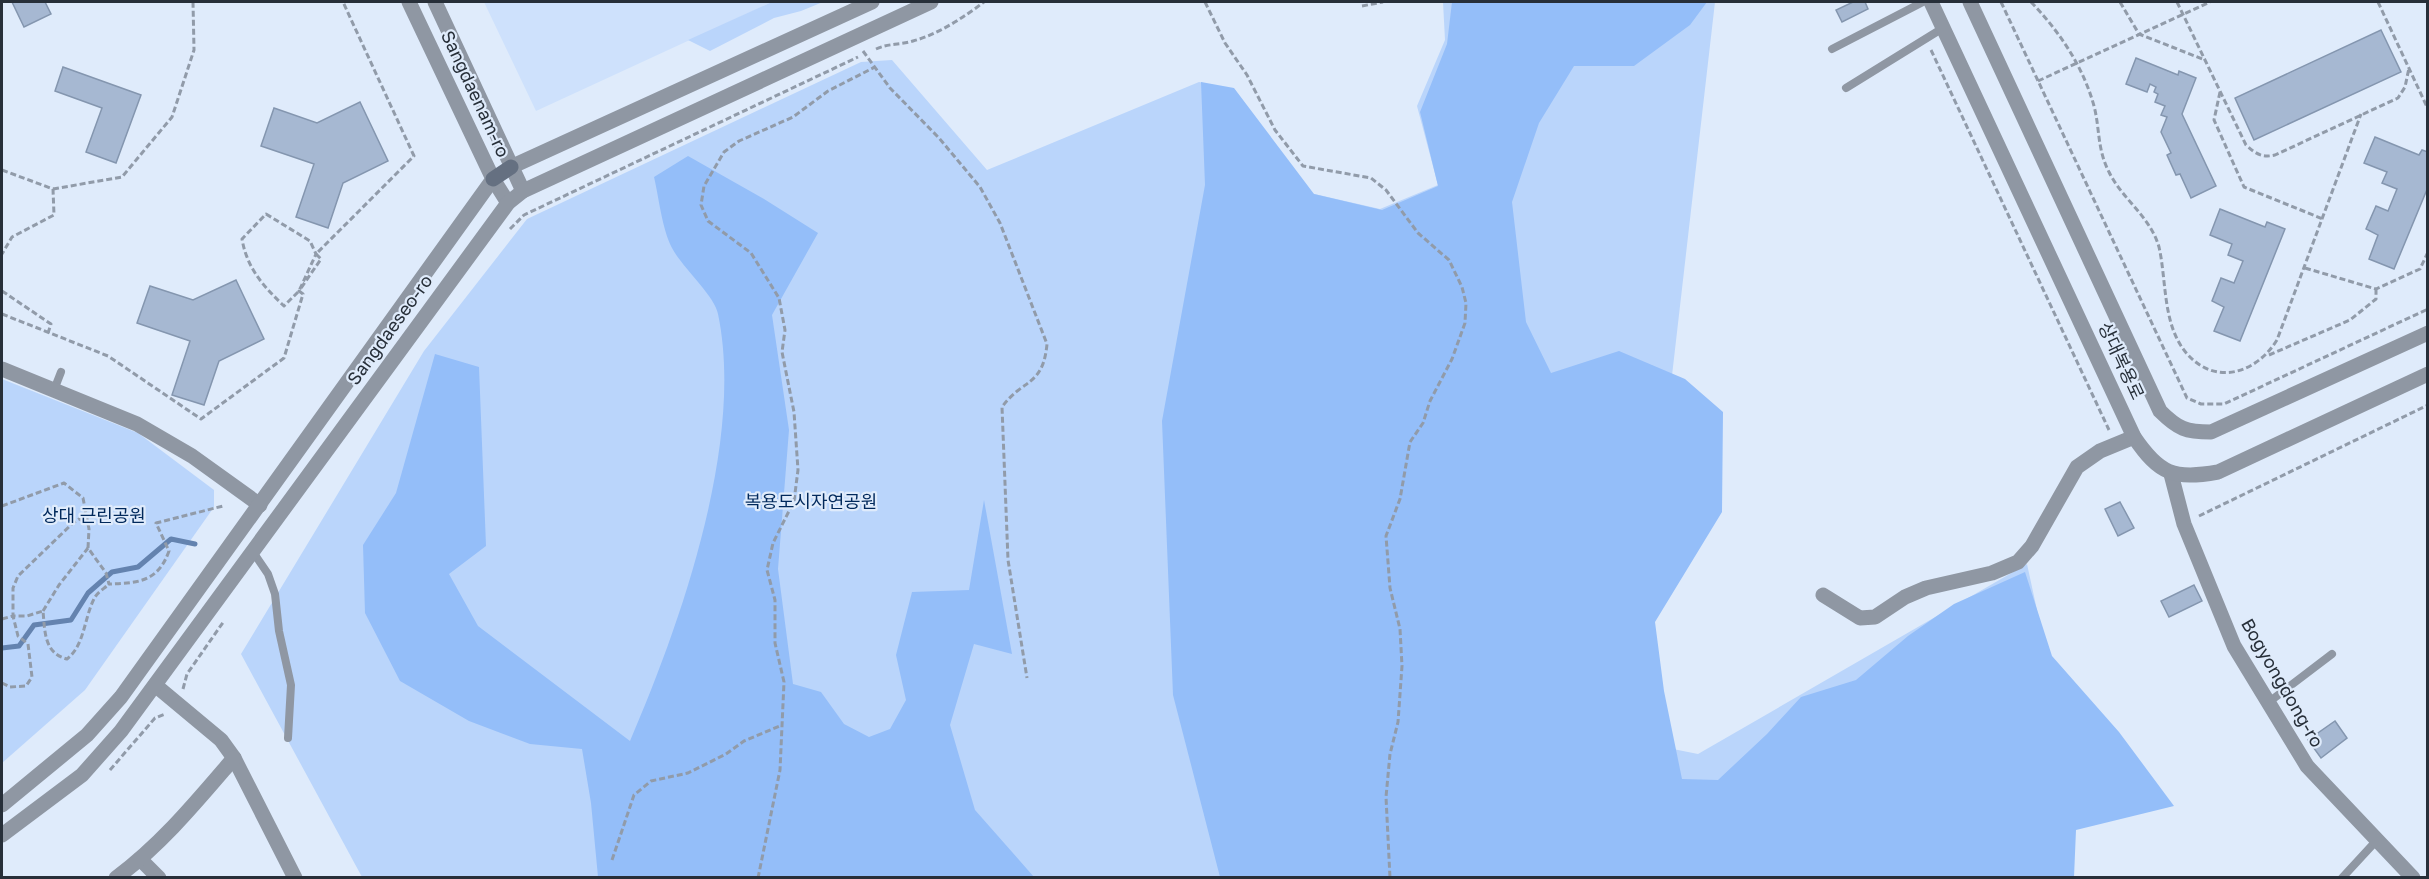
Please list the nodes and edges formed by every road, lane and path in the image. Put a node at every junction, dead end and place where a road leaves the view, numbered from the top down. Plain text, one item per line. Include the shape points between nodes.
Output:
1 (193, 2) edge
2 (343, 2) edge
3 (409, 2) edge
4 (435, 2) edge
5 (872, 2) edge
6 (931, 2) edge
7 (984, 2) edge
8 (1205, 2) edge
9 (1383, 2) edge
10 (1923, 2) edge
11 (1931, 2) edge
12 (1970, 2) edge
13 (2001, 2) edge
14 (2031, 2) edge
15 (2120, 2) edge
16 (2177, 2) edge
17 (2210, 2) edge
18 (2378, 2) edge
19 (1362, 6) dead end
20 (2183, 14) junction
21 (1943, 28) junction
22 (2139, 34) junction
23 (876, 49) dead end
24 (1832, 49) dead end
25 (1931, 50) dead end
26 (858, 57) dead end
27 (2205, 60) junction
28 (2076, 63) junction
29 (2409, 68) junction
30 (2038, 81) junction
31 (1846, 88) dead end
32 (2220, 91) junction
33 (2427, 108) edge
34 (2361, 114) junction
35 (511, 167) junction
36 (2, 170) edge
37 (494, 179) junction
38 (53, 189) junction
39 (522, 191) junction
40 (507, 203) junction
41 (2323, 219) junction
42 (510, 230) dead end
43 (2427, 252) edge
44 (2, 254) edge
45 (316, 254) junction
46 (2305, 268) junction
47 (2376, 289) junction
48 (2, 291) edge
49 (299, 291) junction
50 (2427, 309) edge
51 (2, 314) edge
52 (48, 333) junction
53 (2427, 333) edge
54 (2267, 356) junction
55 (2, 369) edge
56 (61, 372) dead end
57 (2427, 374) edge
58 (54, 390) junction
59 (2427, 405) edge
60 (2112, 437) dead end
61 (2134, 437) junction
62 (2171, 474) junction
63 (2, 506) edge
64 (223, 506) dead end
65 (260, 506) junction
66 (2190, 521) dead end
67 (87, 522) junction
68 (88, 548) junction
69 (253, 552) junction
70 (109, 582) junction
71 (1823, 595) dead end
72 (43, 611) junction
73 (13, 616) junction
74 (227, 616) dead end
75 (2, 619) edge
76 (2332, 654) dead end
77 (1027, 678) dead end
78 (2, 682) edge
79 (155, 686) junction
80 (183, 688) dead end
81 (2268, 702) junction
82 (782, 725) junction
83 (288, 738) dead end
84 (234, 758) junction
85 (2, 805) edge
86 (2, 834) edge
87 (2377, 840) junction
88 (140, 860) junction
89 (612, 860) dead end
90 (116, 878) edge
91 (159, 878) edge
92 (295, 878) edge
93 (758, 878) edge
94 (1390, 878) edge
95 (2342, 878) edge
96 (2413, 878) edge

1 - 38 path via 194,50 172,117 122,177
2 - 45 path via 414,156
3 - 37 street, Sangdaenam-ro
4 - 35 street, Sangdaenam-ro
5 - 35 street, Sangdaeseo-ro
6 - 39 street, Sangdaeseo-ro
7 - 23 path via 963,18 913,41
8 - 94 path via 1275,130 1303,166 1371,178 1386,190 1418,233 1449,260 1466,303 1465,322 1452,359 1423,423 1410,442 1400,499 1386,536 1402,666 1386,797
9 - 19 path
10 - 24 lane
11 - 21 street, 상대복용로
12 - 53 street, 상대복용로 via 2160,411 2173,424 2190,432 2211,432
13 - 30 path
14 - 28 path via 2055,27
15 - 22 path
16 - 20 path
17 - 20 path
18 - 29 path
20 - 22 path
20 - 27 path
21 - 31 lane
21 - 61 street, 상대복용로
22 - 27 path
22 - 28 path
25 - 60 path
26 - 42 path via 524,215
27 - 32 path
28 - 30 path
28 - 54 path via 2095,108 2100,155 2111,176 2140,212 2158,247 2169,312 2188,354 2203,367 2220,372 2251,367
29 - 33 path
29 - 34 path via 2398,98
30 - 50 path via 2187,398 2201,404 2224,404
32 - 34 path via 2246,145 2265,157
32 - 41 path via 2214,120 2244,188
34 - 41 path
35 - 37 main road, Sangdaeseo-ro
35 - 39 street, Sangdaenam-ro
36 - 38 path
37 - 40 street, Sangdaenam-ro
37 - 65 street, Sangdaeseo-ro
38 - 44 path via 54,215 12,237
39 - 40 street, Sangdaeseo-ro
40 - 69 street, Sangdaeseo-ro
41 - 46 path
43 - 47 path via 2420,269
45 - 49 path
45 - 49 path via 321,259
45 - 49 path via 310,241 266,214 242,239 246,258 263,286 284,306
46 - 47 path
46 - 54 path via 2284,326
47 - 54 path via 2376,299 2350,320
48 - 52 path via 51,324
49 - 52 path via 303,294 284,358 201,419 108,356
51 - 52 path
55 - 58 street
56 - 58 lane
57 - 62 street via 2218,471 2192,477
58 - 65 street via 137,424 192,456
59 - 66 path
61 - 62 street, 상대복용로 via 2150,460
61 - 71 street via 2100,451 2077,467 2032,546 2018,561 1992,573 1926,588 1875,617 1860,618
62 - 81 street, Bogyongdong-ro via 2184,524 2234,646
63 - 67 path via 64,483 83,498
64 - 70 path via 156,523 169,551 165,562 140,583
65 - 85 street, Sangdaeseo-ro via 121,697 87,735
67 - 68 path
67 - 73 path via 79,519 73,523 18,576 13,588
68 - 70 path
68 - 72 path
69 - 79 street, Sangdaeseo-ro
69 - 83 lane via 268,574 275,594 291,685
70 - 72 path via 96,596 79,648 67,659 51,650
72 - 73 path
73 - 75 path
73 - 78 path via 18,636 28,644 32,677 26,686 10,687
74 - 80 path via 187,674
76 - 81 lane
77 - 82 path via 1008,560 1002,407 1013,393 1034,381 1045,364 1047,344 1000,223 980,187 875,67 828,91 793,117 758,131 724,152 702,195 701,205 708,221 751,253 780,298 785,330 782,352 794,412 798,470 794,501 773,543 767,570 775,600 775,643 784,682
79 - 84 street via 221,740
79 - 86 street, Sangdaeseo-ro via 82,775
81 - 87 street, Bogyongdong-ro via 2307,766
82 - 89 path via 744,741 688,773 651,781 634,795
82 - 93 path via 780,770
84 - 88 street via 184,817
84 - 92 street
87 - 95 lane
87 - 96 street, Bogyongdong-ro
88 - 90 street
88 - 91 street

